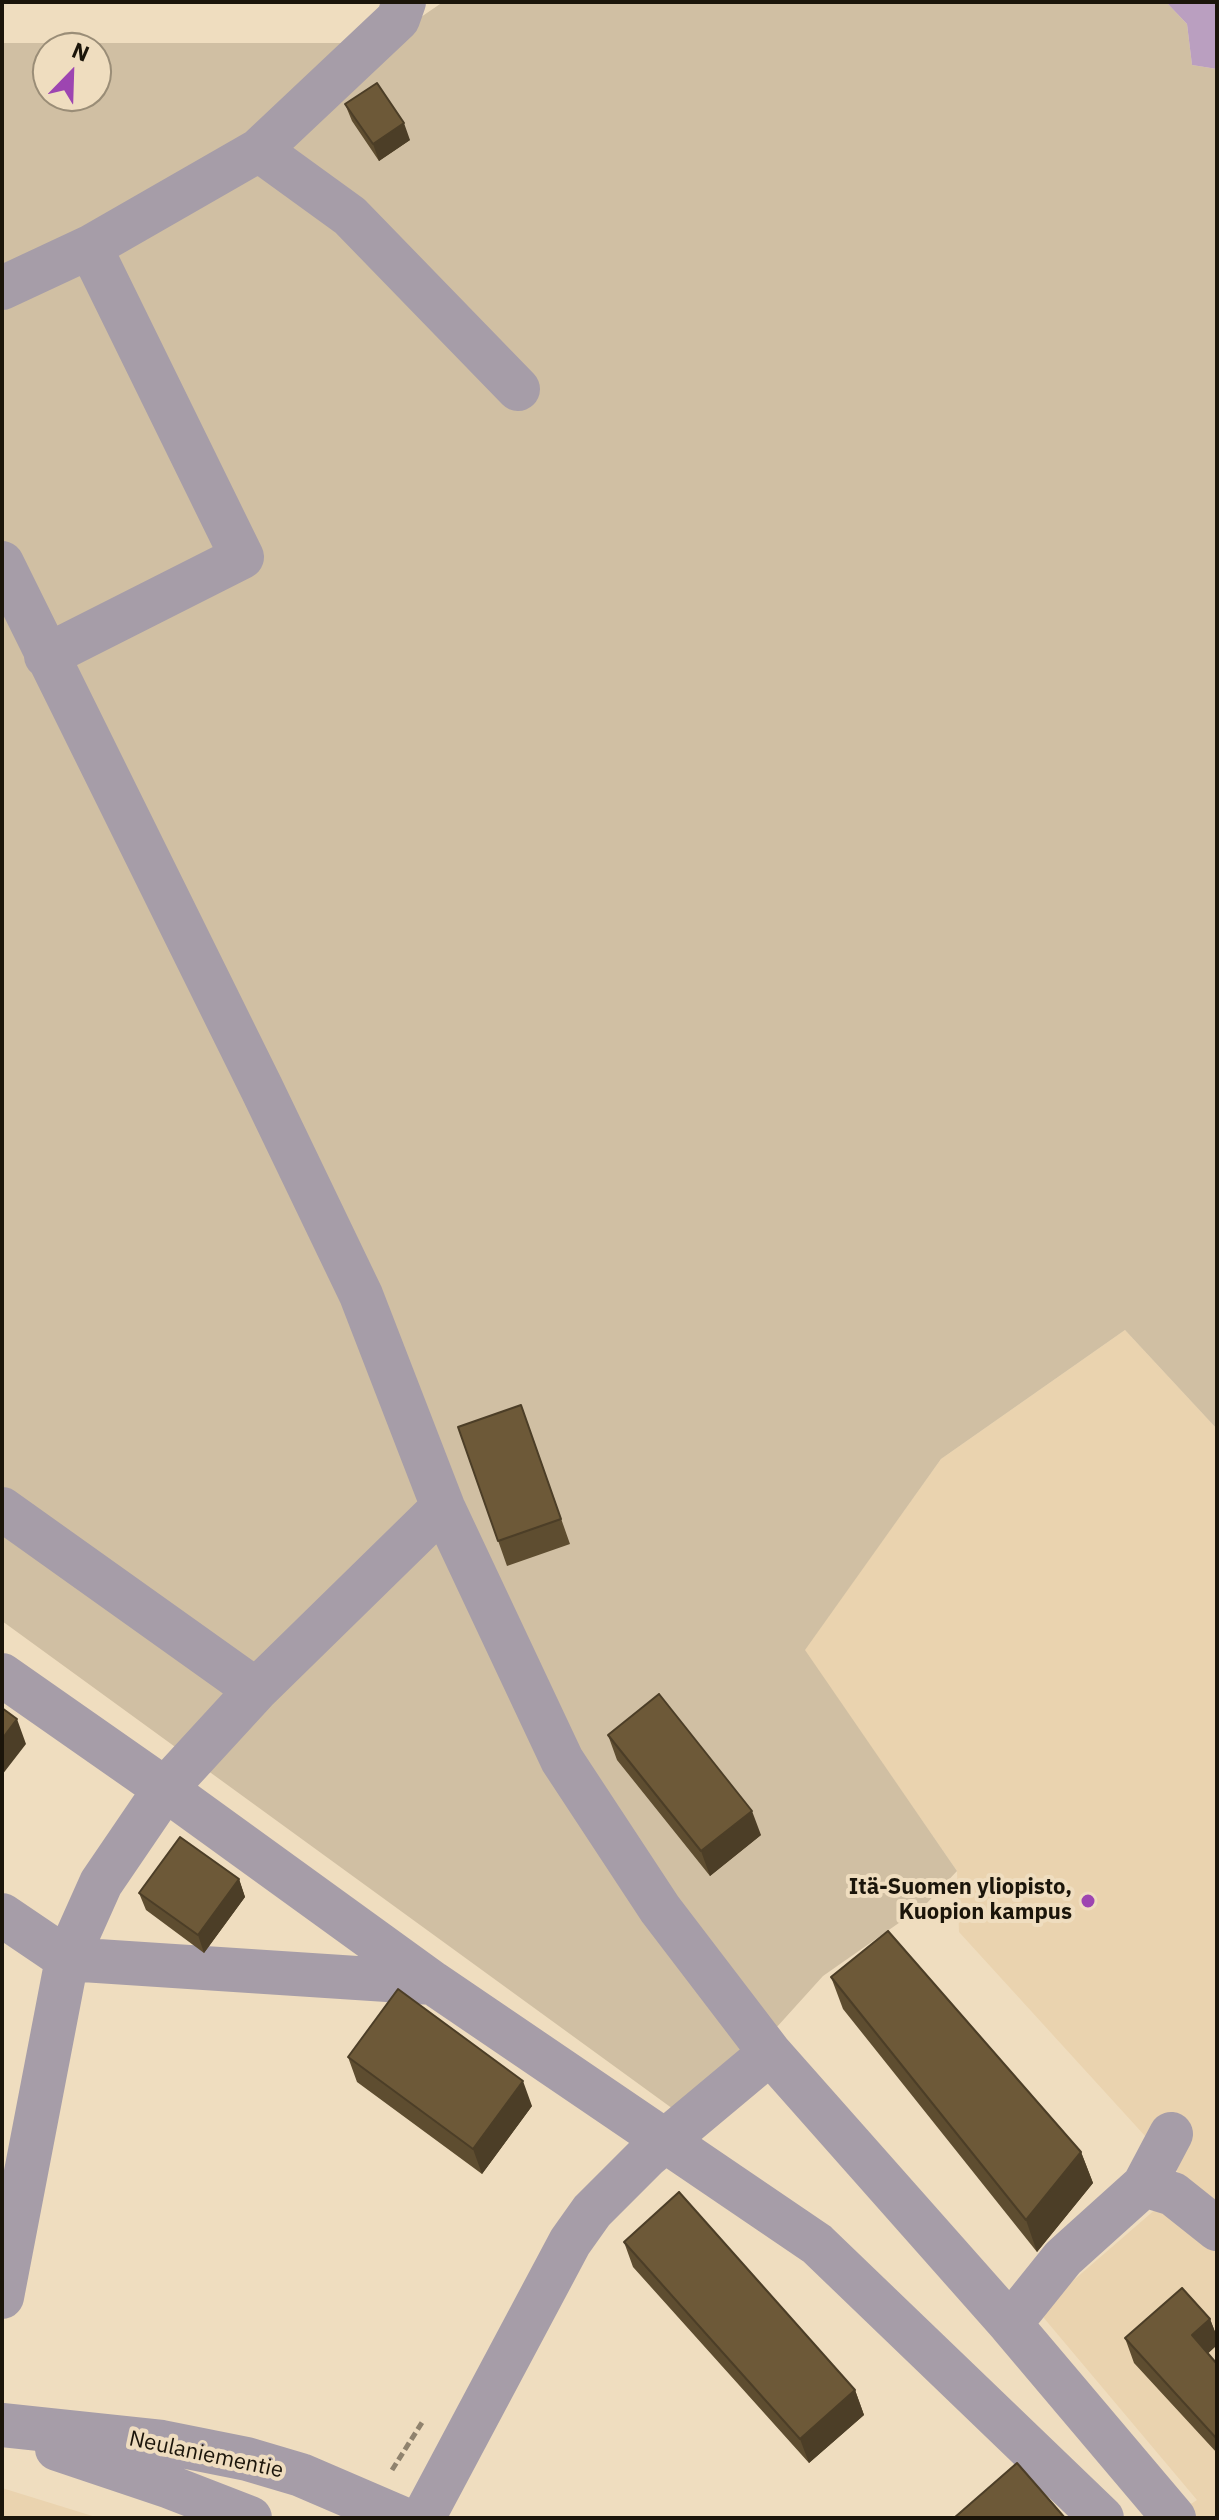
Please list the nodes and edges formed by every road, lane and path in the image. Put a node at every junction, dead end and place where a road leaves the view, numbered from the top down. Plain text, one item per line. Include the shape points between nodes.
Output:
1 (404, 2) edge
2 (259, 150) junction
3 (90, 247) junction
4 (2, 288) edge
5 (518, 389) dead end
6 (2, 563) edge
7 (46, 656) junction
8 (443, 1507) junction
9 (2, 1509) edge
10 (2, 1675) edge
11 (256, 1690) junction
12 (165, 1789) junction
13 (2, 1915) edge
14 (67, 1959) junction
15 (433, 1983) junction
16 (770, 2053) junction
17 (1171, 2134) dead end
18 (665, 2141) junction
19 (1144, 2185) junction
20 (1217, 2229) edge
21 (2, 2297) edge
22 (1010, 2324) junction
23 (424, 2419) dead end
24 (2, 2428) edge
25 (388, 2476) dead end
26 (1172, 2517) edge
27 (250, 2518) edge
28 (401, 2518) edge
29 (423, 2518) edge
30 (1102, 2518) edge

1 - 2 street via 398,19
2 - 3 street
2 - 5 street via 350,216
3 - 4 street
3 - 7 street via 242,557
6 - 7 street
7 - 8 street via 361,1295
8 - 11 street
8 - 16 street via 562,1760 660,1909
9 - 11 street
10 - 12 street
11 - 12 street
12 - 14 street via 101,1883
12 - 15 street
13 - 14 street
14 - 15 street
14 - 21 street
15 - 18 street
16 - 18 street
16 - 22 street
17 - 19 street
18 - 29 street via 592,2211 570,2242
18 - 30 street via 817,2244
19 - 20 street via 1173,2194
19 - 22 street via 1063,2258
22 - 26 street
23 - 25 path
24 - 27 street, Neulaniementie
24 - 28 street, Neulaniementie via 162,2442 247,2459 301,2475

